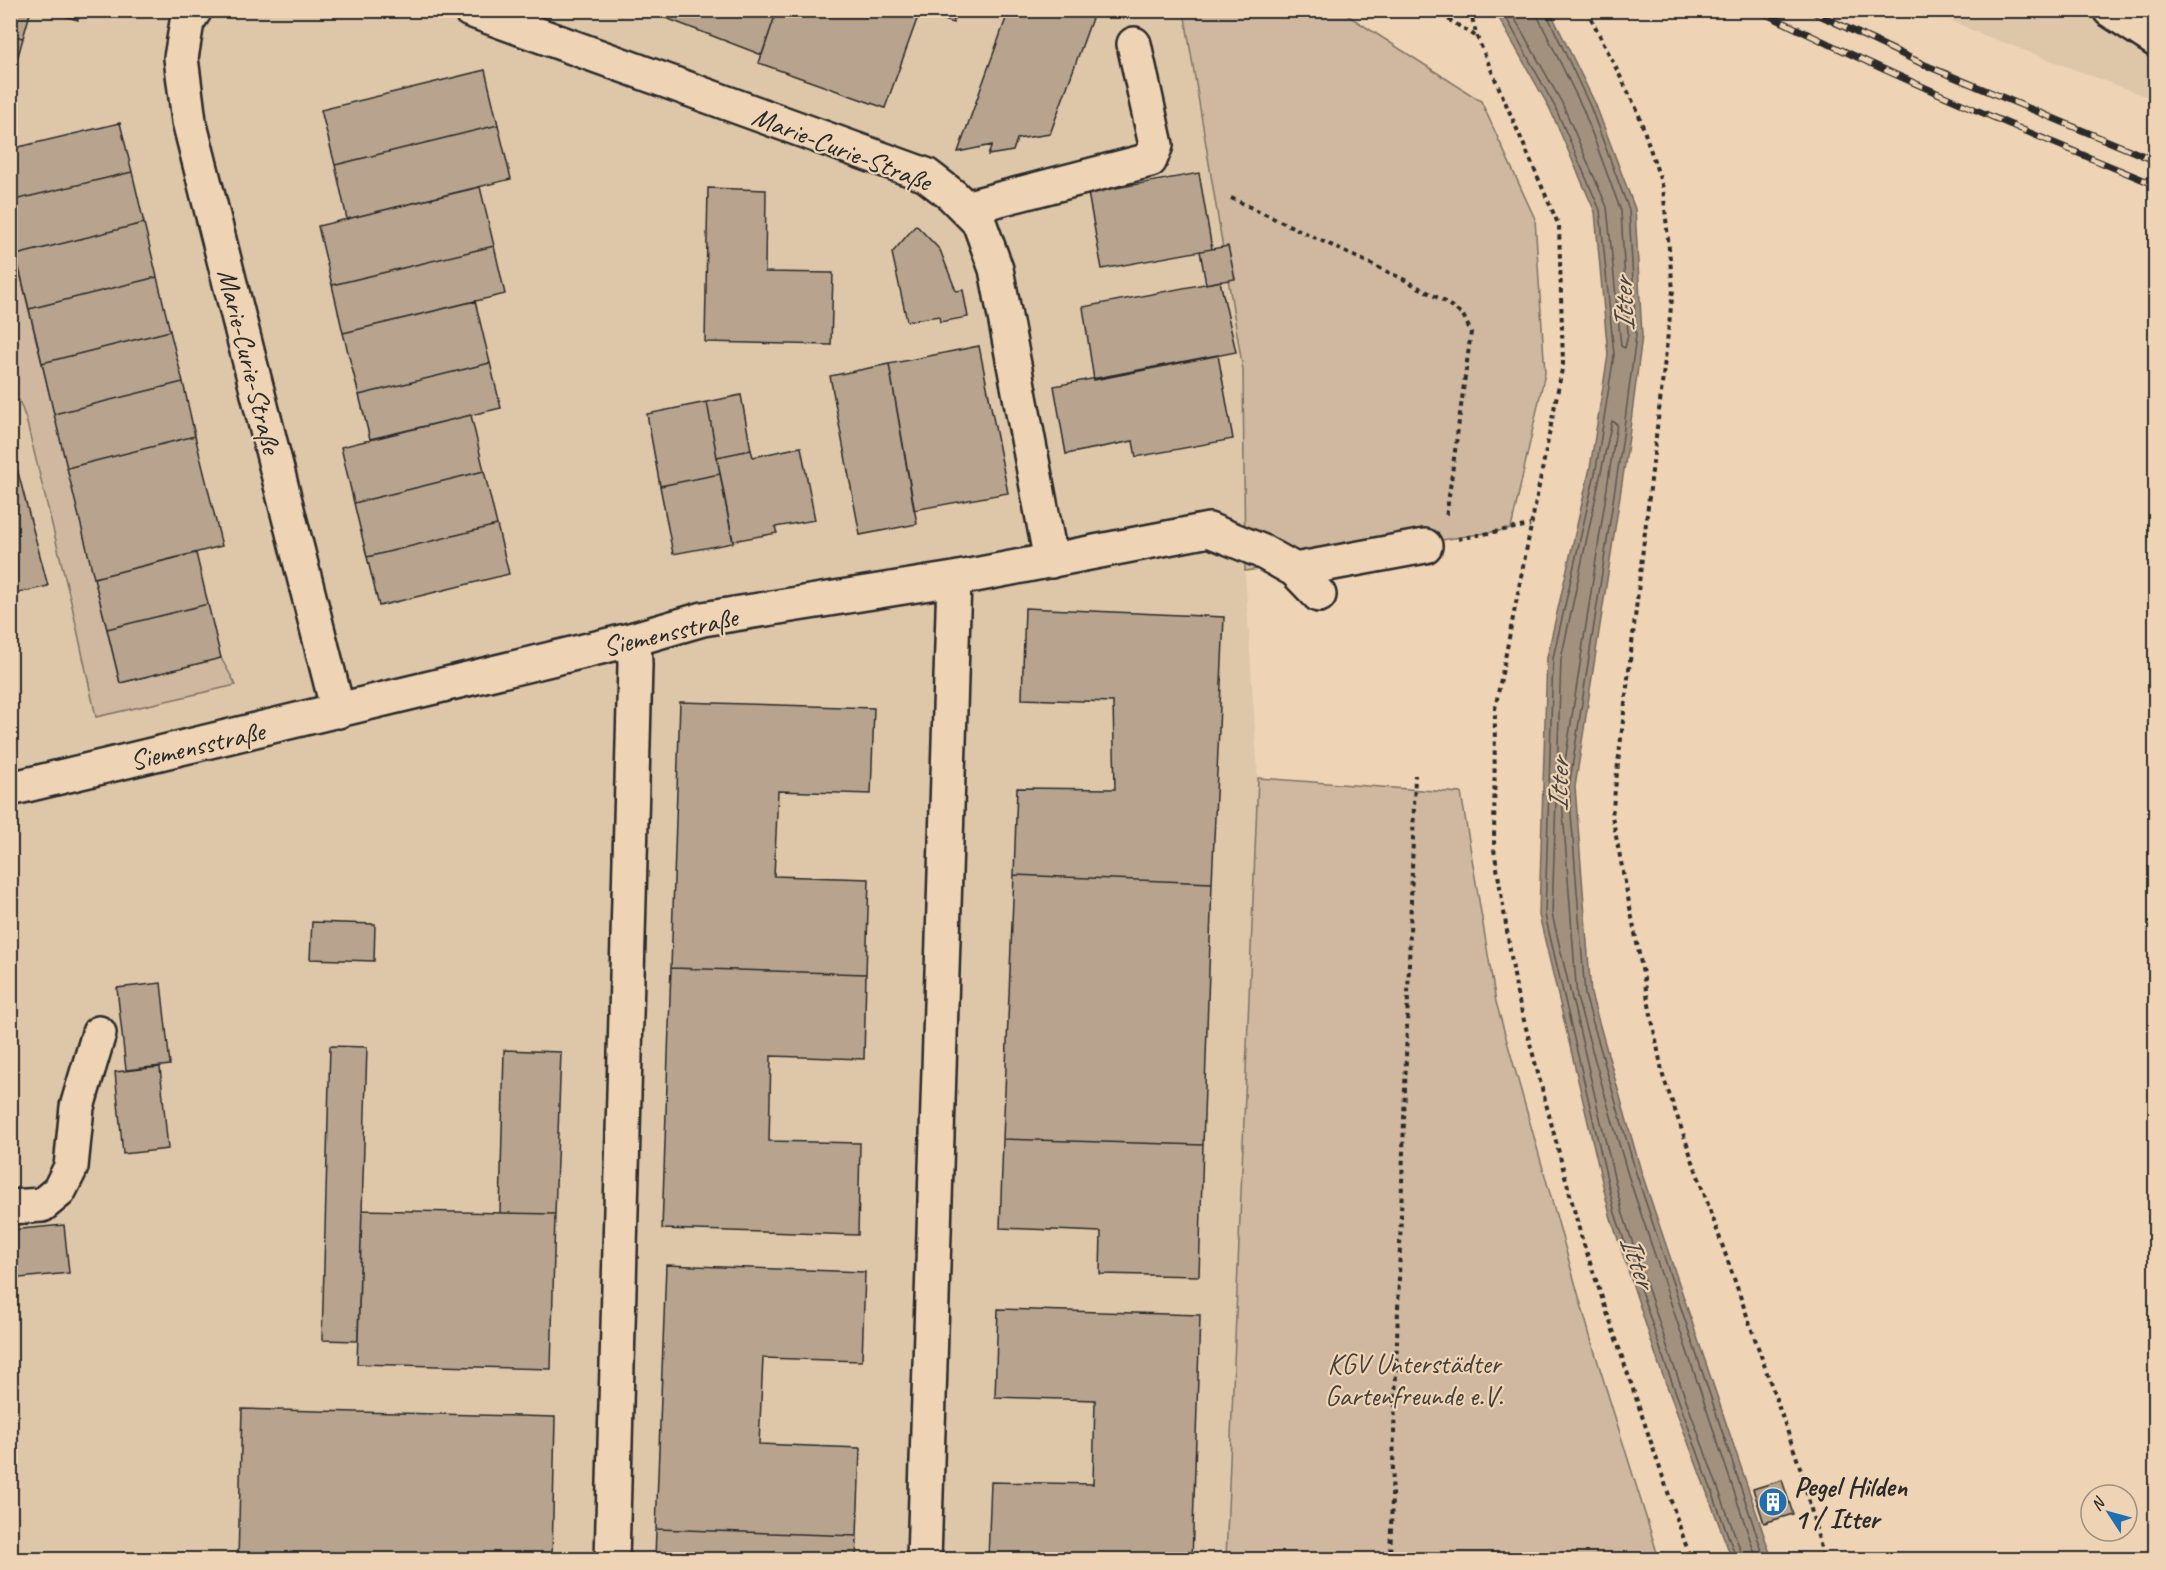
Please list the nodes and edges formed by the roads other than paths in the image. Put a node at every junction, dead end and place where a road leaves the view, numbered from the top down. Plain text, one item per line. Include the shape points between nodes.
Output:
1 (195, 10) edge
2 (470, 10) edge
3 (2110, 10) edge
4 (2156, 40) edge
5 (1134, 44) dead end
6 (965, 208) junction
7 (1434, 544) road end
8 (1051, 561) junction
9 (1295, 570) junction
10 (954, 579) junction
11 (1319, 594) dead end
12 (634, 639) junction
13 (338, 711) junction
14 (10, 789) edge
15 (99, 1033) dead end
16 (10, 1207) edge
17 (612, 1560) edge
18 (924, 1560) edge

1 - 13 street, Marie-Curie-Straße via 187,22 181,58 189,121
2 - 6 street, Marie-Curie-Straße via 926,175
3 - 4 street
5 - 6 street via 1156,145 1150,160
6 - 8 street, Marie-Curie-Straße via 979,222 996,269
7 - 9 street
8 - 9 street, Siemensstraße via 1209,530
8 - 10 street, Siemensstraße
9 - 11 street, Siemensstraße
10 - 12 street, Siemensstraße via 703,619
10 - 18 street
12 - 13 street, Siemensstraße
12 - 17 street
13 - 14 street, Siemensstraße
15 - 16 street via 77,1107 71,1167 59,1191 42,1205

